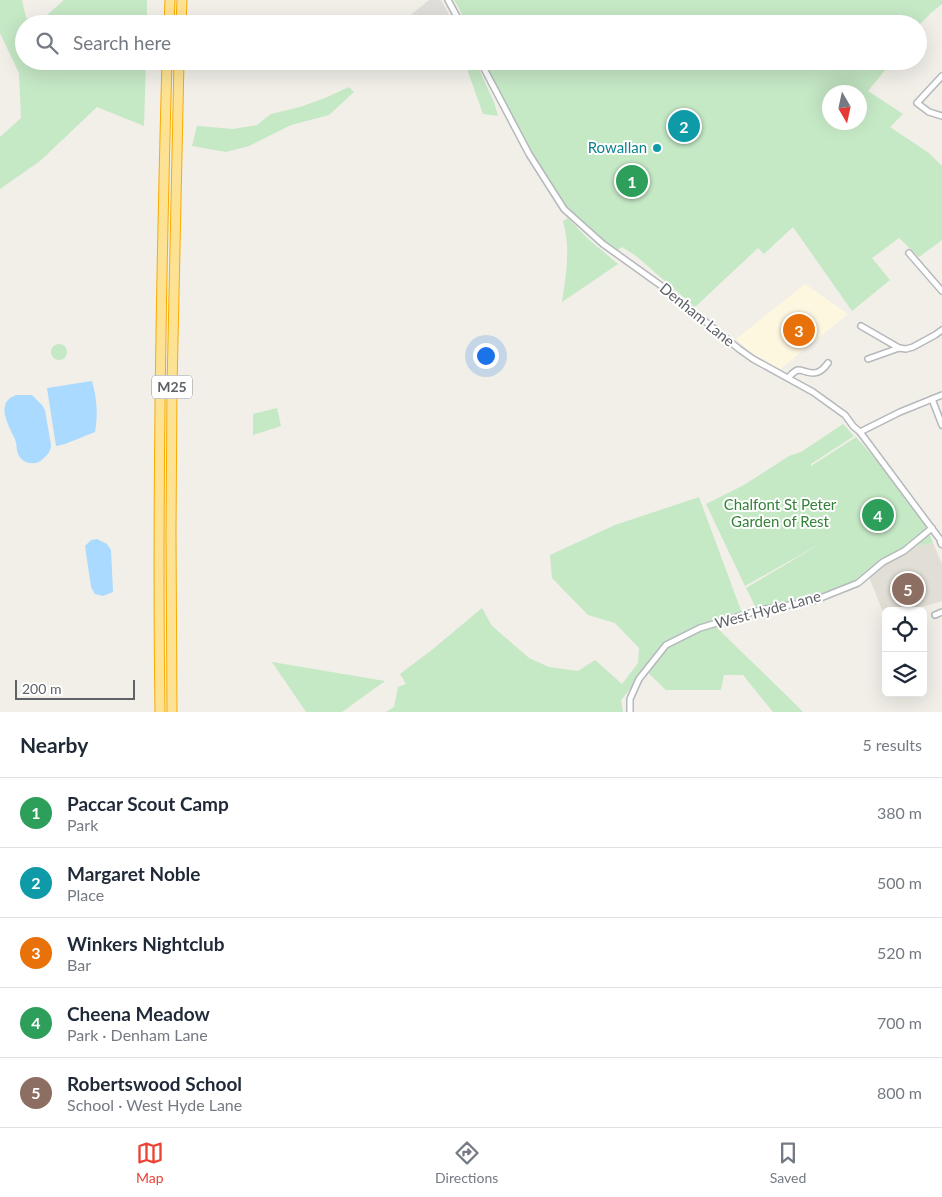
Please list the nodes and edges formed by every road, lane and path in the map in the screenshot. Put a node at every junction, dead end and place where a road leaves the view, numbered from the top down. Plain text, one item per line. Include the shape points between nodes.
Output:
1 (170, 0) edge
2 (182, 0) edge
3 (448, 0) edge
4 (169, 15) edge
5 (181, 15) edge
6 (456, 15) edge
7 (167, 70) edge
8 (179, 70) edge
9 (485, 70) edge
10 (942, 76) edge
11 (942, 116) edge
12 (909, 253) dead end
13 (941, 287) edge
14 (861, 326) dead end
15 (942, 330) edge
16 (899, 348) junction
17 (868, 359) dead end
18 (828, 363) dead end
19 (788, 378) junction
20 (942, 395) edge
21 (932, 399) junction
22 (942, 425) edge
23 (860, 432) junction
24 (932, 528) junction
25 (942, 543) edge
26 (942, 612) edge
27 (935, 615) dead end
28 (160, 712) edge
29 (172, 712) edge
30 (630, 712) edge

1 - 4 highway
2 - 5 highway
3 - 6 street
7 - 28 highway, M25 via 160,401
8 - 29 highway, M25 via 172,388
9 - 19 street, Denham Lane via 529,154 564,209 603,244 663,287 739,349
10 - 11 street via 917,103
12 - 13 street
14 - 16 street
15 - 16 street via 913,348
16 - 17 street
18 - 19 street via 816,373 800,370
19 - 23 street, Denham Lane via 837,409
20 - 21 street
21 - 22 street
21 - 23 street
23 - 24 street, Denham Lane
24 - 25 street, Denham Lane
24 - 30 street, West Hyde Lane via 858,583 813,601 760,610 700,628 666,646 639,678 630,699
26 - 27 street

